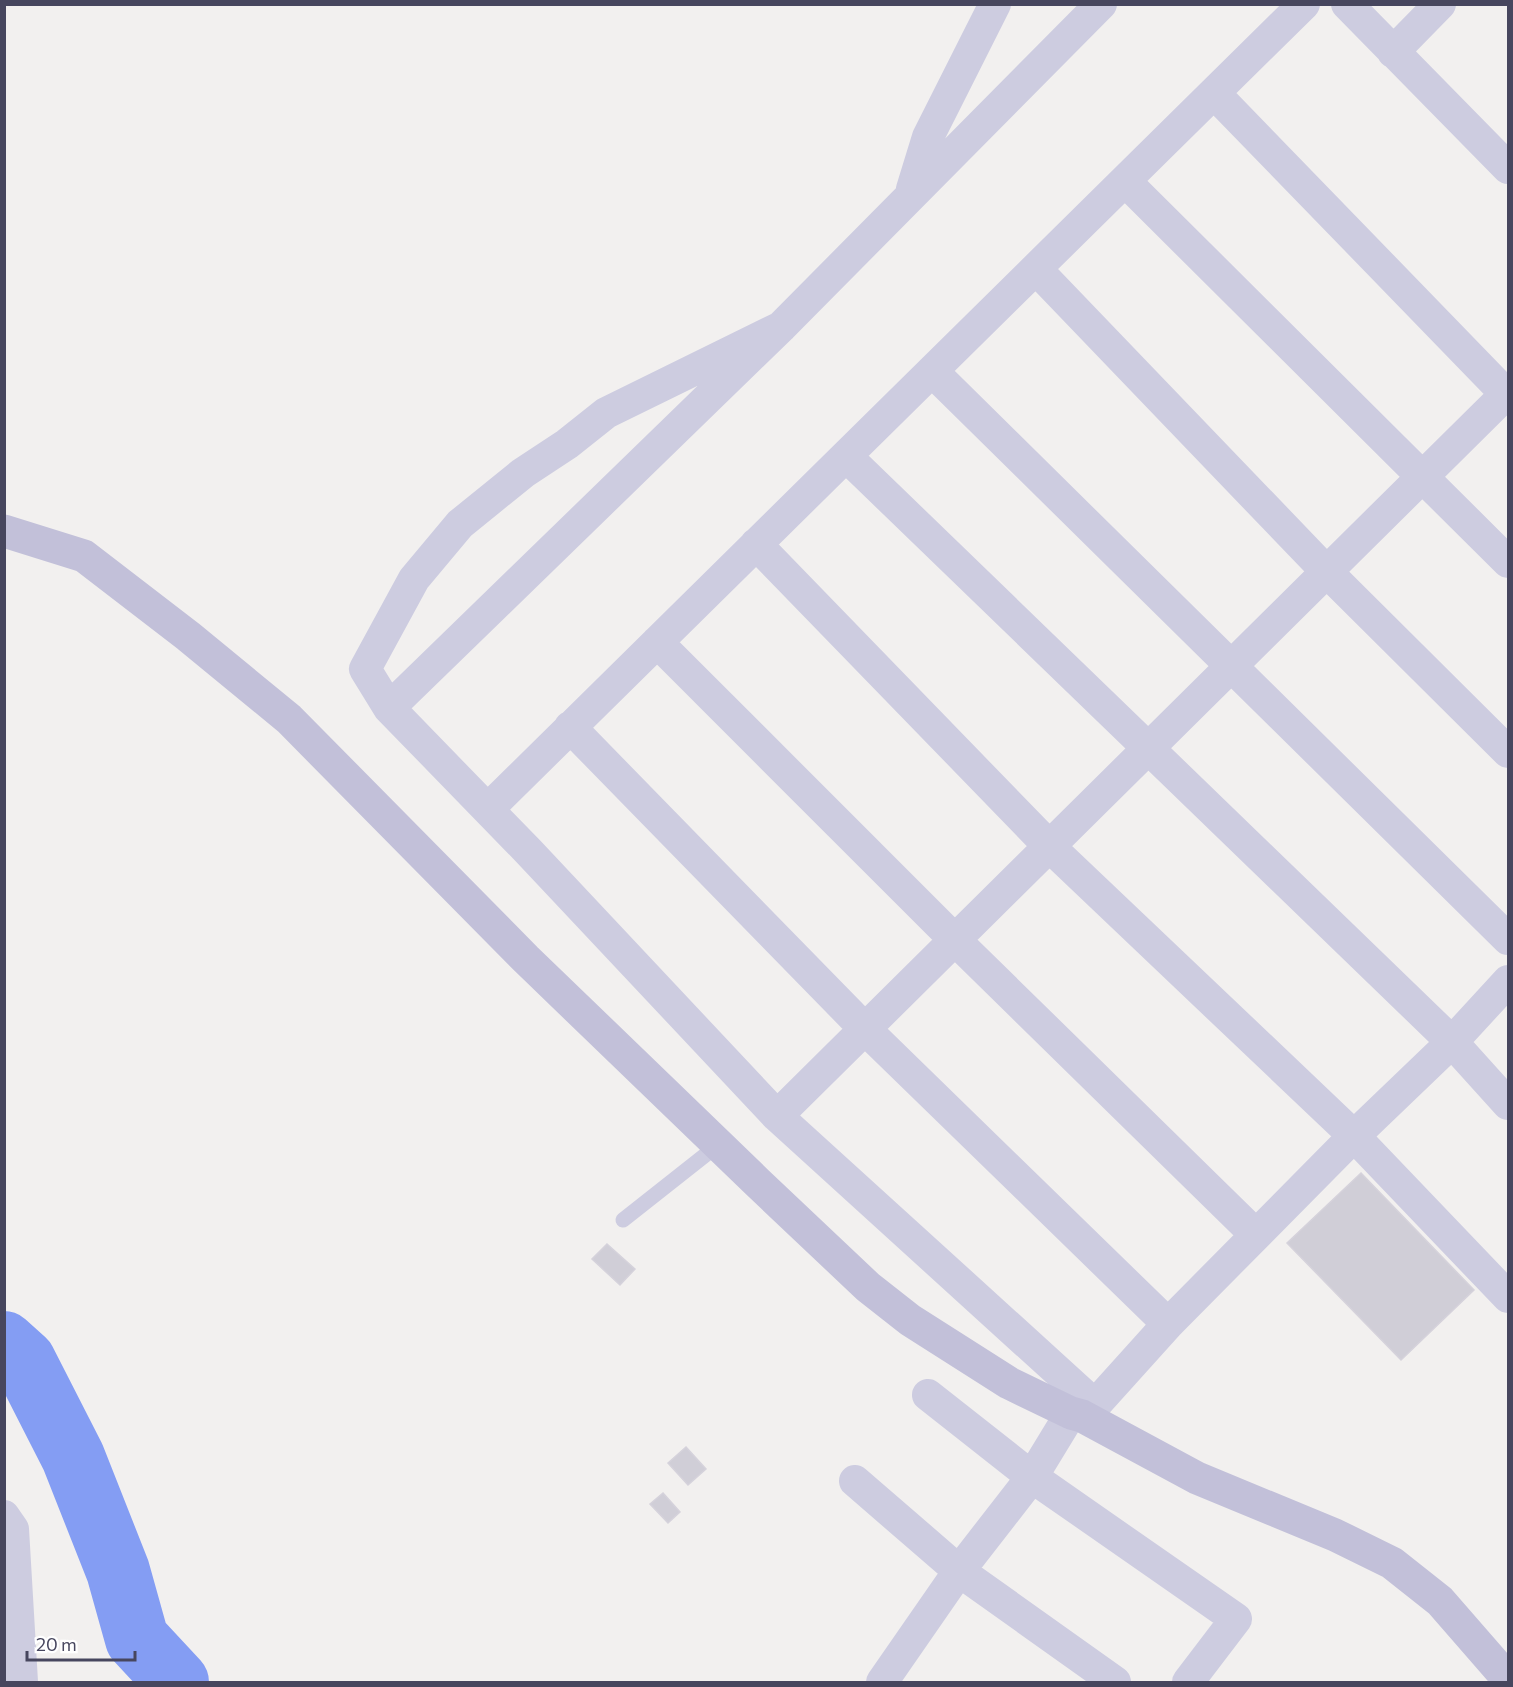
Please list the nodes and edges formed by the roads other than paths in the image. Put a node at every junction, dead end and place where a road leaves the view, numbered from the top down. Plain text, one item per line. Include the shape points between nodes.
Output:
1 (995, 4) edge
2 (1101, 4) edge
3 (1305, 4) edge
4 (1347, 4) edge
5 (1440, 4) edge
6 (1393, 52) junction
7 (1214, 93) junction
8 (1502, 149) edge
9 (1125, 181) junction
10 (910, 195) junction
11 (1036, 269) junction
12 (781, 327) junction
13 (932, 371) junction
14 (1508, 394) edge
15 (846, 456) junction
16 (1423, 477) junction
17 (4, 531) edge
18 (756, 544) junction
19 (1509, 562) edge
20 (1327, 572) junction
21 (657, 642) junction
22 (1233, 666) junction
23 (389, 708) junction
24 (570, 727) junction
25 (1148, 749) junction
26 (1509, 752) edge
27 (488, 809) junction
28 (1050, 847) junction
29 (1509, 939) edge
30 (955, 940) junction
31 (1509, 981) edge
32 (865, 1029) junction
33 (1452, 1042) junction
34 (1509, 1104) edge
35 (777, 1116) junction
36 (1354, 1136) junction
37 (718, 1145) junction
38 (622, 1220) dead end
39 (1256, 1235) junction
40 (1509, 1297) edge
41 (1168, 1324) junction
42 (928, 1395) dead end
43 (1083, 1411) junction
44 (1032, 1477) junction
45 (855, 1481) dead end
46 (8, 1527) edge
47 (959, 1571) junction
48 (895, 1678) edge
49 (1509, 1679) edge
50 (22, 1683) edge
51 (1115, 1683) edge
52 (1188, 1683) edge

1 - 10 street via 928,137
2 - 10 street
3 - 7 street
4 - 6 street
5 - 6 street
6 - 8 street
7 - 9 street
7 - 14 street
9 - 11 street
9 - 16 street
10 - 12 street
11 - 13 street
11 - 20 street
12 - 23 street
12 - 23 street via 606,413 460,524 414,579 365,669
13 - 15 street
13 - 22 street
14 - 16 street
15 - 18 street
15 - 25 street
16 - 19 street
16 - 20 street
17 - 37 street via 84,556 289,719 526,959
18 - 21 street
18 - 28 street
20 - 22 street
20 - 26 street
21 - 24 street
21 - 30 street
22 - 25 street
22 - 29 street
23 - 27 street
24 - 27 street
24 - 32 street
25 - 28 street
25 - 33 street
27 - 35 street
28 - 30 street
28 - 36 street
30 - 32 street
30 - 39 street
31 - 33 street
32 - 35 street
32 - 41 street
33 - 34 street
33 - 36 street
35 - 43 street
36 - 39 street
36 - 40 street
37 - 38 lane
37 - 43 street via 868,1287 910,1320 1009,1383
39 - 41 street
41 - 43 street
42 - 44 street
43 - 44 street
43 - 49 street via 1197,1478 1392,1563 1440,1601
44 - 47 street
44 - 52 street via 1236,1619
45 - 47 street
46 - 50 street
47 - 48 street
47 - 51 street

